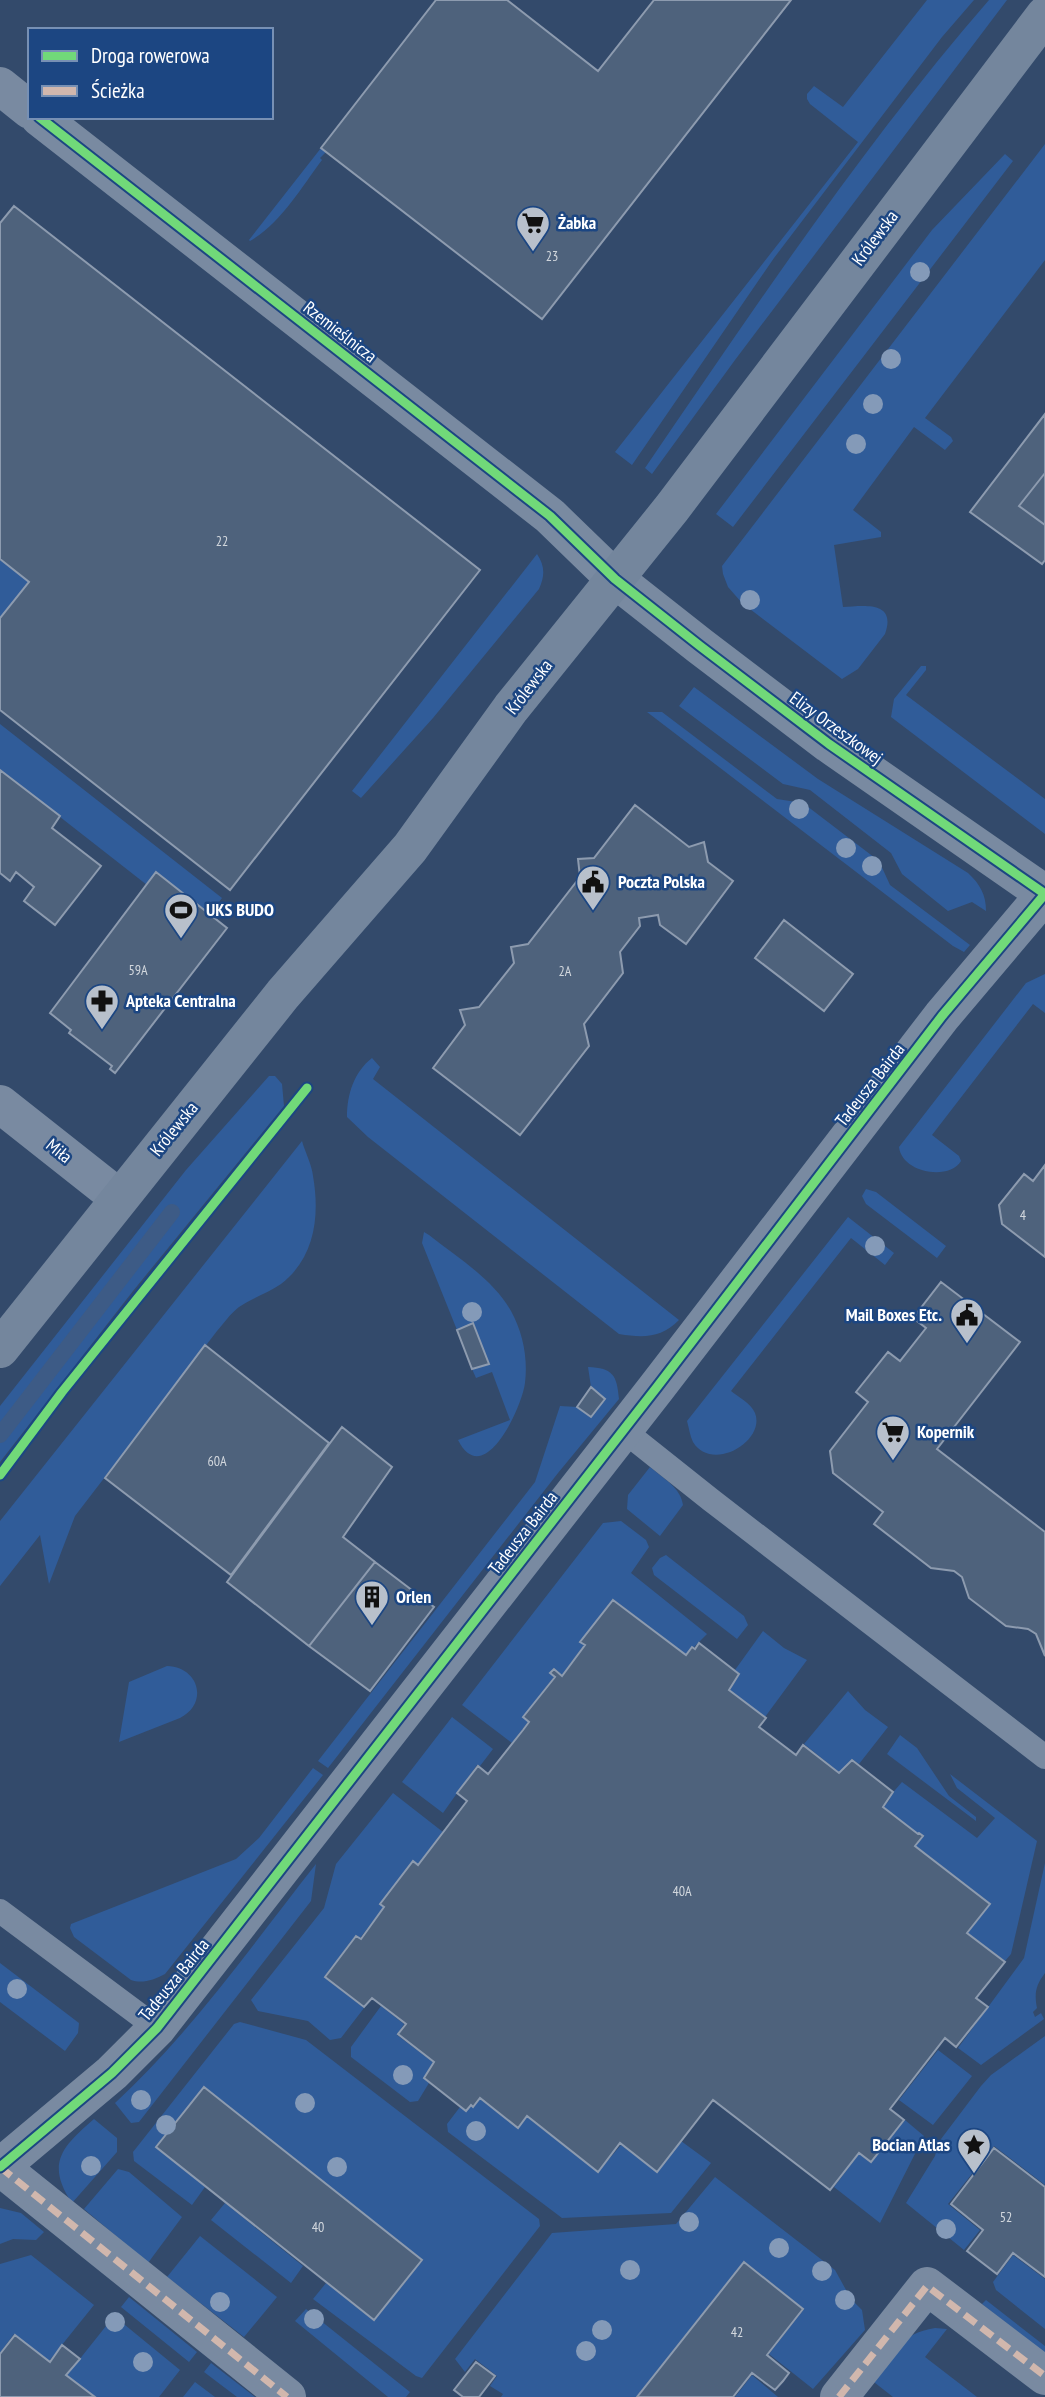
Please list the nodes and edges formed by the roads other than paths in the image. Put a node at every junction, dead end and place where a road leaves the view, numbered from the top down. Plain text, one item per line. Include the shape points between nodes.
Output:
1 (1045, 15) edge
2 (0, 86) edge
3 (28, 108) edge
4 (42, 119) edge
5 (615, 579) junction
6 (1045, 894) edge
7 (0, 1104) edge
8 (119, 1198) junction
9 (0, 1349) edge
10 (623, 1430) junction
11 (1045, 1757) edge
12 (0, 1911) edge
13 (157, 2028) junction
14 (0, 2167) edge
15 (1045, 2376) edge
16 (287, 2397) edge
17 (839, 2397) edge

1 - 5 main road, Królewska
2 - 3 street
4 - 5 street, Rzemieślnicza via 550,516
5 - 6 street, Elizy Orzeszkowej via 828,744
5 - 8 main road, Królewska via 511,708 410,848 283,994
6 - 10 street, Tadeusza Bairda via 942,1016
7 - 8 street, Miła
8 - 9 main road, Królewska
10 - 11 lane
10 - 13 street, Tadeusza Bairda
12 - 13 lane
13 - 14 street, Tadeusza Bairda via 112,2073
14 - 16 street
15 - 17 street via 928,2286

